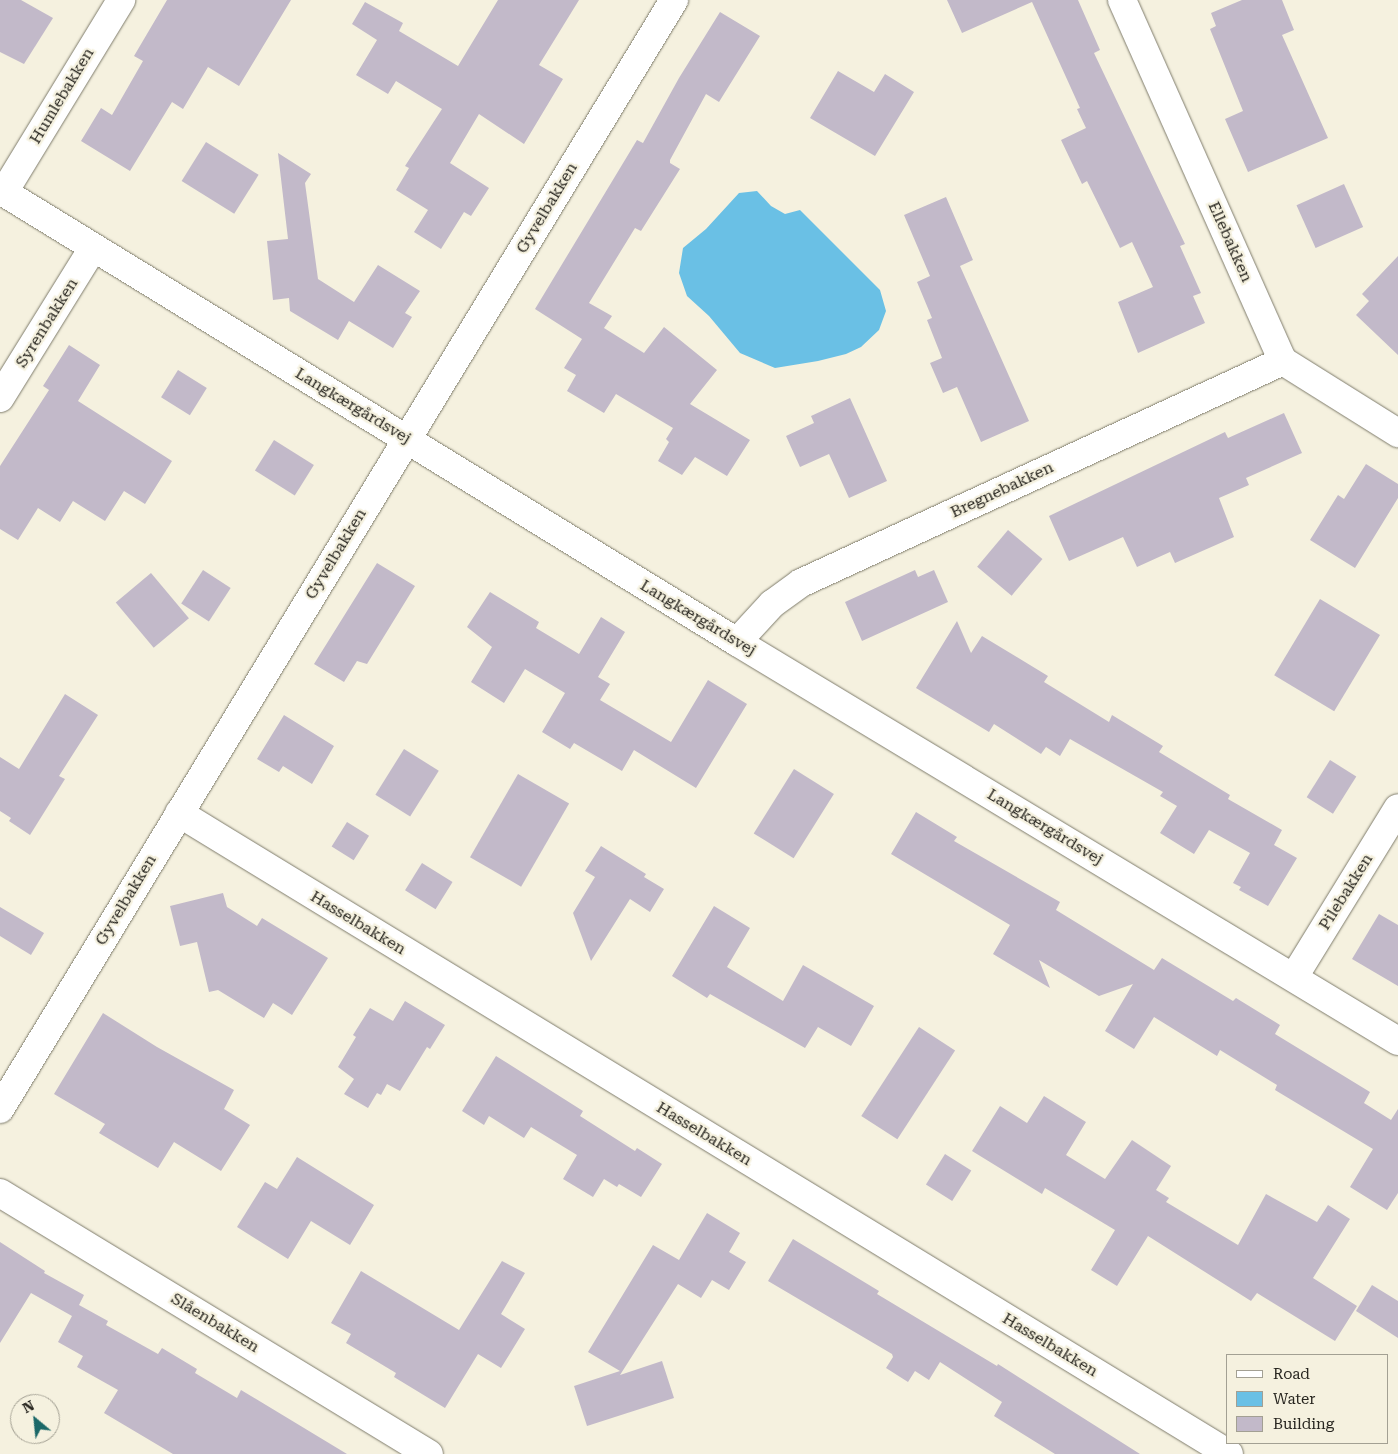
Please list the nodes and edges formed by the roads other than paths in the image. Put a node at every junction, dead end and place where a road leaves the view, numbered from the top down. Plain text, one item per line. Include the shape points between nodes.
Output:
1 (121, 0) edge
2 (674, 0) edge
3 (1122, 0) edge
4 (2, 191) edge
5 (93, 248) junction
6 (1283, 361) junction
7 (0, 398) edge
8 (1398, 433) edge
9 (406, 438) junction
10 (737, 642) junction
11 (1398, 808) edge
12 (179, 813) junction
13 (1294, 977) junction
14 (1398, 1041) edge
15 (0, 1109) edge
16 (0, 1193) edge
17 (429, 1454) edge
18 (1229, 1454) edge

1 - 4 street, Humlebakken
2 - 9 street, Gyvelbakken
3 - 6 street, Ellebakken
4 - 5 street, Langkærgårdsvej
5 - 7 street, Syrenbakken
5 - 9 street, Langkærgårdsvej
6 - 8 street
6 - 10 street, Bregnebakken via 801,583 772,604
9 - 10 street, Langkærgårdsvej
9 - 12 street, Gyvelbakken
10 - 13 street, Langkærgårdsvej
11 - 13 street, Pilebakken
12 - 15 street, Gyvelbakken
12 - 18 street, Hasselbakken
13 - 14 street, Langkærgårdsvej
16 - 17 street, Slåenbakken

